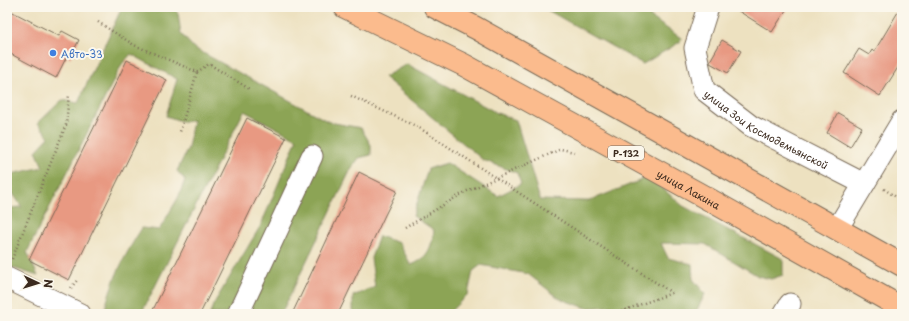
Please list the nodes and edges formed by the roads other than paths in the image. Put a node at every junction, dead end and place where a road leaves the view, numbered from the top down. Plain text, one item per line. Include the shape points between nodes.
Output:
1 (345, 7) edge
2 (435, 7) edge
3 (708, 7) edge
4 (902, 121) edge
5 (312, 156) dead end
6 (864, 184) junction
7 (837, 229) junction
8 (902, 265) edge
9 (8, 271) edge
10 (902, 308) edge
11 (80, 314) edge
12 (238, 314) edge

1 - 10 highway, улица Лакина / Р-132 via 464,65
2 - 7 highway
3 - 6 street, улица Зои Космодемьянской via 695,48 704,90 752,126
4 - 6 street
5 - 12 street
6 - 7 street
7 - 8 highway
9 - 11 street

